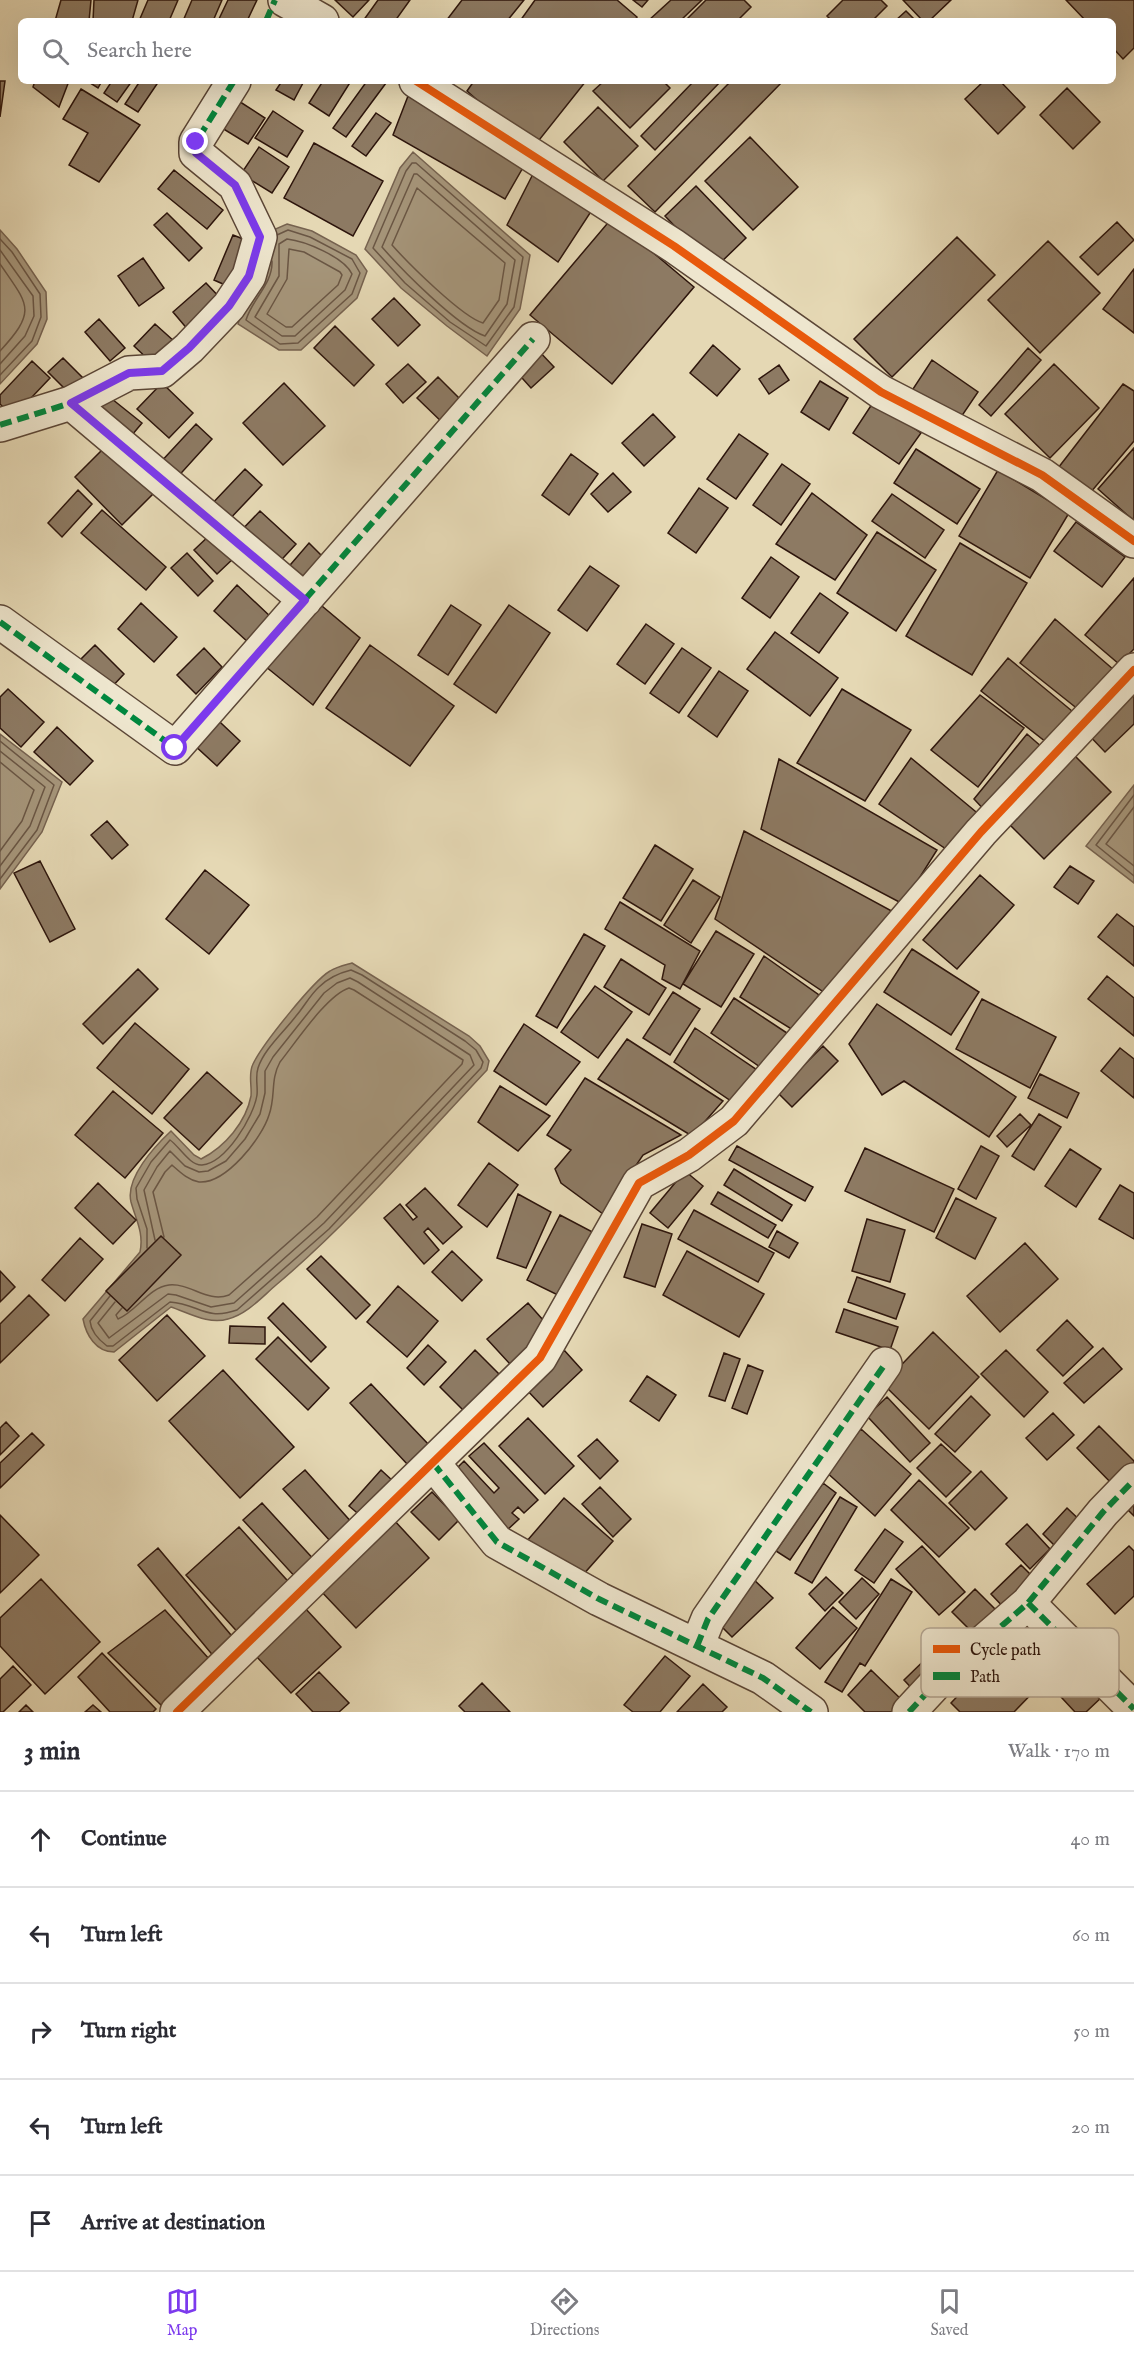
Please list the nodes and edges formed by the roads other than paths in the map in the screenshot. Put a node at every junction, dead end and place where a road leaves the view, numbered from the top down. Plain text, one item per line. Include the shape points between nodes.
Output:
1 (275, 0) edge
2 (285, 0) edge
3 (267, 18) edge
4 (317, 18) edge
5 (232, 84) edge
6 (421, 84) edge
7 (533, 339) dead end
8 (71, 403) junction
9 (0, 425) edge
10 (1134, 541) edge
11 (305, 600) junction
12 (0, 622) edge
13 (1134, 670) edge
14 (885, 1364) dead end
15 (433, 1462) junction
16 (1134, 1480) edge
17 (1028, 1603) junction
18 (999, 1628) edge
19 (1055, 1628) edge
20 (697, 1646) junction
21 (1119, 1689) edge
22 (923, 1697) edge
23 (1131, 1700) edge
24 (177, 1712) edge
25 (810, 1712) edge
26 (909, 1712) edge

1 - 3 street
2 - 4 street
5 - 8 street via 195,148 235,185 260,237 249,276 229,306 162,371 129,373
6 - 10 street via 674,246 881,392 1042,475
7 - 11 street
8 - 9 street
8 - 11 street
11 - 12 street via 175,748
13 - 15 street via 981,832 734,1121 689,1155 639,1183 540,1358
14 - 20 street via 708,1619
15 - 20 street via 497,1542 599,1599
15 - 24 street
16 - 17 street
17 - 18 street
17 - 19 street
20 - 25 street via 763,1678
21 - 23 street
22 - 26 street

